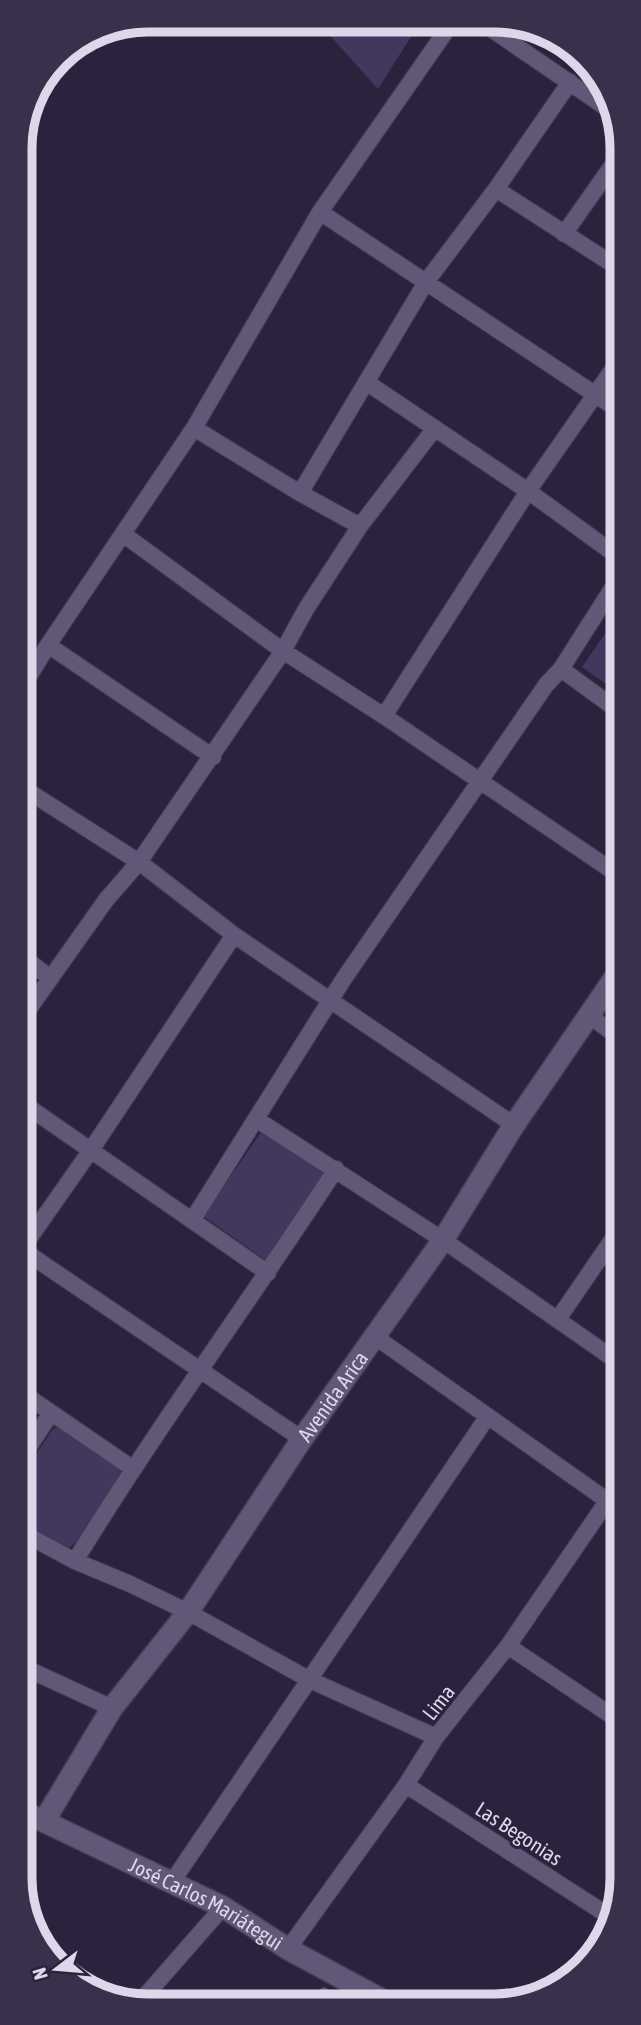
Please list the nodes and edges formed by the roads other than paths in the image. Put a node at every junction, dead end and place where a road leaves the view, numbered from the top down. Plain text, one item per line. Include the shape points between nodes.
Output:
1 (445, 32) edge
2 (496, 32) edge
3 (570, 82) junction
4 (601, 104) edge
5 (610, 169) edge
6 (496, 189) junction
7 (320, 212) junction
8 (564, 234) junction
9 (610, 263) edge
10 (426, 282) junction
11 (610, 372) edge
12 (366, 382) junction
13 (594, 393) junction
14 (610, 404) edge
15 (194, 428) junction
16 (435, 428) junction
17 (528, 491) junction
18 (300, 493) junction
19 (360, 526) junction
20 (123, 534) junction
21 (610, 551) edge
22 (610, 592) edge
23 (48, 645) junction
24 (283, 650) junction
25 (561, 669) junction
26 (32, 671) edge
27 (610, 704) edge
28 (384, 716) junction
29 (213, 757) junction
30 (480, 781) junction
31 (32, 794) edge
32 (139, 862) junction
33 (610, 869) edge
34 (234, 935) junction
35 (32, 965) edge
36 (50, 978) junction
37 (610, 985) edge
38 (331, 1001) junction
39 (32, 1004) edge
40 (588, 1015) junction
41 (609, 1030) edge
42 (32, 1109) edge
43 (256, 1119) junction
44 (514, 1125) junction
45 (91, 1150) junction
46 (335, 1169) junction
47 (193, 1219) junction
48 (32, 1234) edge
49 (443, 1240) junction
50 (609, 1244) edge
51 (32, 1257) edge
52 (268, 1273) junction
53 (558, 1319) junction
54 (374, 1336) junction
55 (609, 1356) edge
56 (200, 1371) junction
57 (32, 1400) edge
58 (51, 1413) junction
59 (488, 1416) junction
60 (302, 1439) junction
61 (32, 1442) edge
62 (132, 1468) junction
63 (609, 1499) edge
64 (606, 1504) junction
65 (609, 1507) edge
66 (32, 1538) edge
67 (75, 1560) junction
68 (188, 1612) junction
69 (508, 1646) junction
70 (32, 1671) edge
71 (310, 1680) junction
72 (112, 1708) junction
73 (609, 1714) edge
74 (436, 1737) junction
75 (406, 1785) junction
76 (32, 1816) edge
77 (44, 1821) junction
78 (172, 1882) junction
79 (223, 1907) junction
80 (604, 1913) edge
81 (288, 1949) junction
82 (324, 1992) dead end
83 (147, 1994) edge
84 (327, 1994) edge
85 (371, 1994) edge

1 - 7 street
2 - 3 street
3 - 4 street
3 - 6 street
5 - 8 street
6 - 8 street
6 - 10 street
7 - 10 street
7 - 15 street
8 - 9 street
10 - 12 street
10 - 13 street
11 - 13 street
12 - 16 street
12 - 18 street
13 - 14 street
13 - 17 street
15 - 18 street
15 - 20 street
16 - 17 street
16 - 19 street
17 - 21 street
17 - 28 street
18 - 19 street
19 - 24 street
20 - 23 street
20 - 24 street
22 - 25 street
23 - 26 street
23 - 29 street
24 - 28 street
24 - 29 street
25 - 27 street
25 - 30 street
28 - 30 street
29 - 32 street
30 - 33 street
30 - 38 street
31 - 32 street
32 - 34 street
32 - 36 street
34 - 38 street
34 - 45 street
35 - 36 street
36 - 39 street
37 - 40 street, Avenida Arica
38 - 43 street
38 - 44 street
40 - 41 street
40 - 44 street, Avenida Arica
42 - 45 street
43 - 46 street
43 - 47 street
44 - 49 street, Avenida Arica
45 - 47 street
45 - 48 street
46 - 49 street
46 - 52 street
47 - 52 street
49 - 53 street
49 - 54 street, Avenida Arica
50 - 53 street
51 - 56 street
52 - 56 street
53 - 55 street
54 - 59 street
54 - 60 street, Avenida Arica
56 - 60 street
56 - 62 street
57 - 58 street
58 - 61 street
58 - 62 street
59 - 64 street
59 - 71 street
60 - 68 street, Avenida Arica
62 - 67 street
63 - 64 street, Lima
64 - 65 street
64 - 69 street, Lima
66 - 67 street
67 - 68 street
68 - 71 street
68 - 72 street, Avenida Arica
69 - 73 street
69 - 74 street, Lima
70 - 72 street
71 - 74 street
71 - 78 street
72 - 77 street, Avenida Arica
74 - 75 street, Lima
75 - 80 street, Las Begonias
75 - 81 street, Lima
76 - 77 street, José Carlos Mariátegui
77 - 78 street, José Carlos Mariátegui
78 - 79 street, José Carlos Mariátegui
79 - 81 street, José Carlos Mariátegui
79 - 83 street
81 - 85 street, José Carlos Mariátegui
82 - 84 lane

